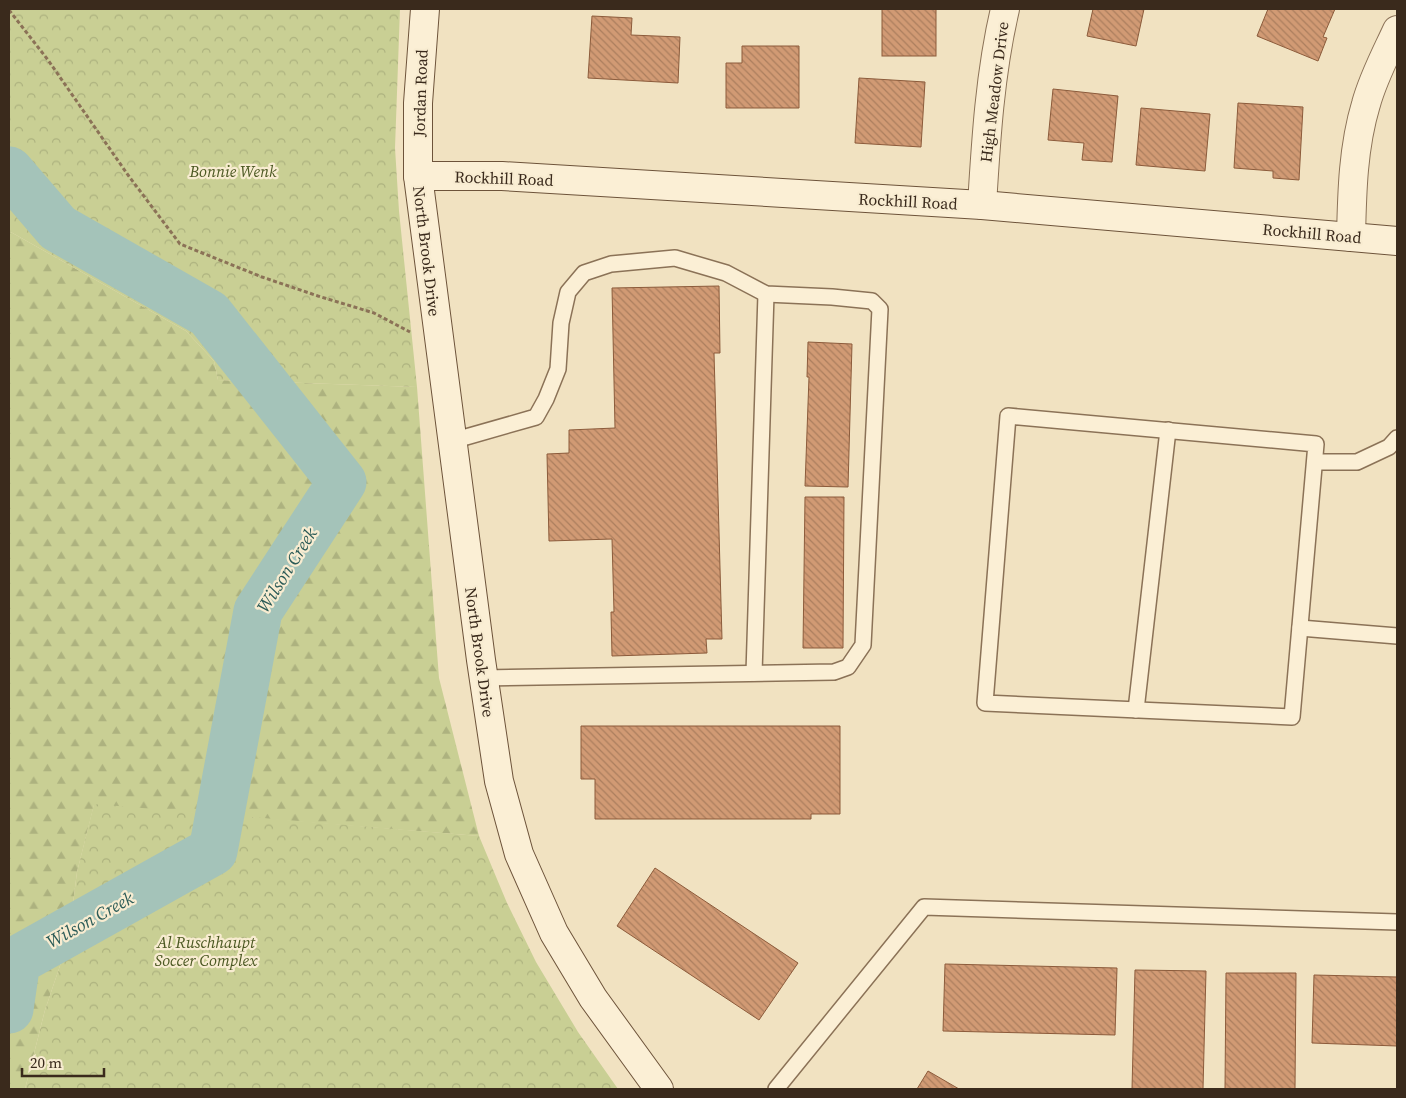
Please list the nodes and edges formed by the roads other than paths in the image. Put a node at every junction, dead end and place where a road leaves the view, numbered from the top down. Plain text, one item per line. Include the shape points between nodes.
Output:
1 (424, 9) edge
2 (1005, 9) edge
3 (1397, 30) edge
4 (418, 176) junction
5 (982, 205) junction
6 (1350, 237) junction
7 (1397, 241) edge
8 (766, 294) junction
9 (1168, 430) junction
10 (1397, 438) edge
11 (452, 440) junction
12 (1315, 462) junction
13 (1300, 628) junction
14 (1397, 636) edge
15 (754, 673) junction
16 (483, 678) junction
17 (1136, 710) junction
18 (1397, 922) edge
19 (659, 1089) edge
20 (776, 1089) edge

1 - 4 street, Jordan Road via 418,103
2 - 5 street, High Meadow Drive via 987,125
3 - 6 street via 1377,72 1356,146
4 - 5 street, Rockhill Road via 502,176
4 - 11 street, North Brook Drive
5 - 6 street, Rockhill Road
6 - 7 street, Rockhill Road
8 - 11 lane via 726,273 675,258 611,264 584,273 568,292 558,369 536,417
8 - 15 lane
8 - 15 lane via 872,301 880,309 863,645 848,667 834,672
9 - 12 lane via 1316,444
9 - 17 lane
9 - 17 lane via 1008,416 985,703
10 - 12 lane via 1389,447 1357,462
11 - 16 street, North Brook Drive
12 - 13 lane
13 - 14 lane
13 - 17 lane via 1292,717
15 - 16 lane
16 - 19 street, North Brook Drive via 499,781 519,854 554,933 593,998
18 - 20 lane via 924,907

